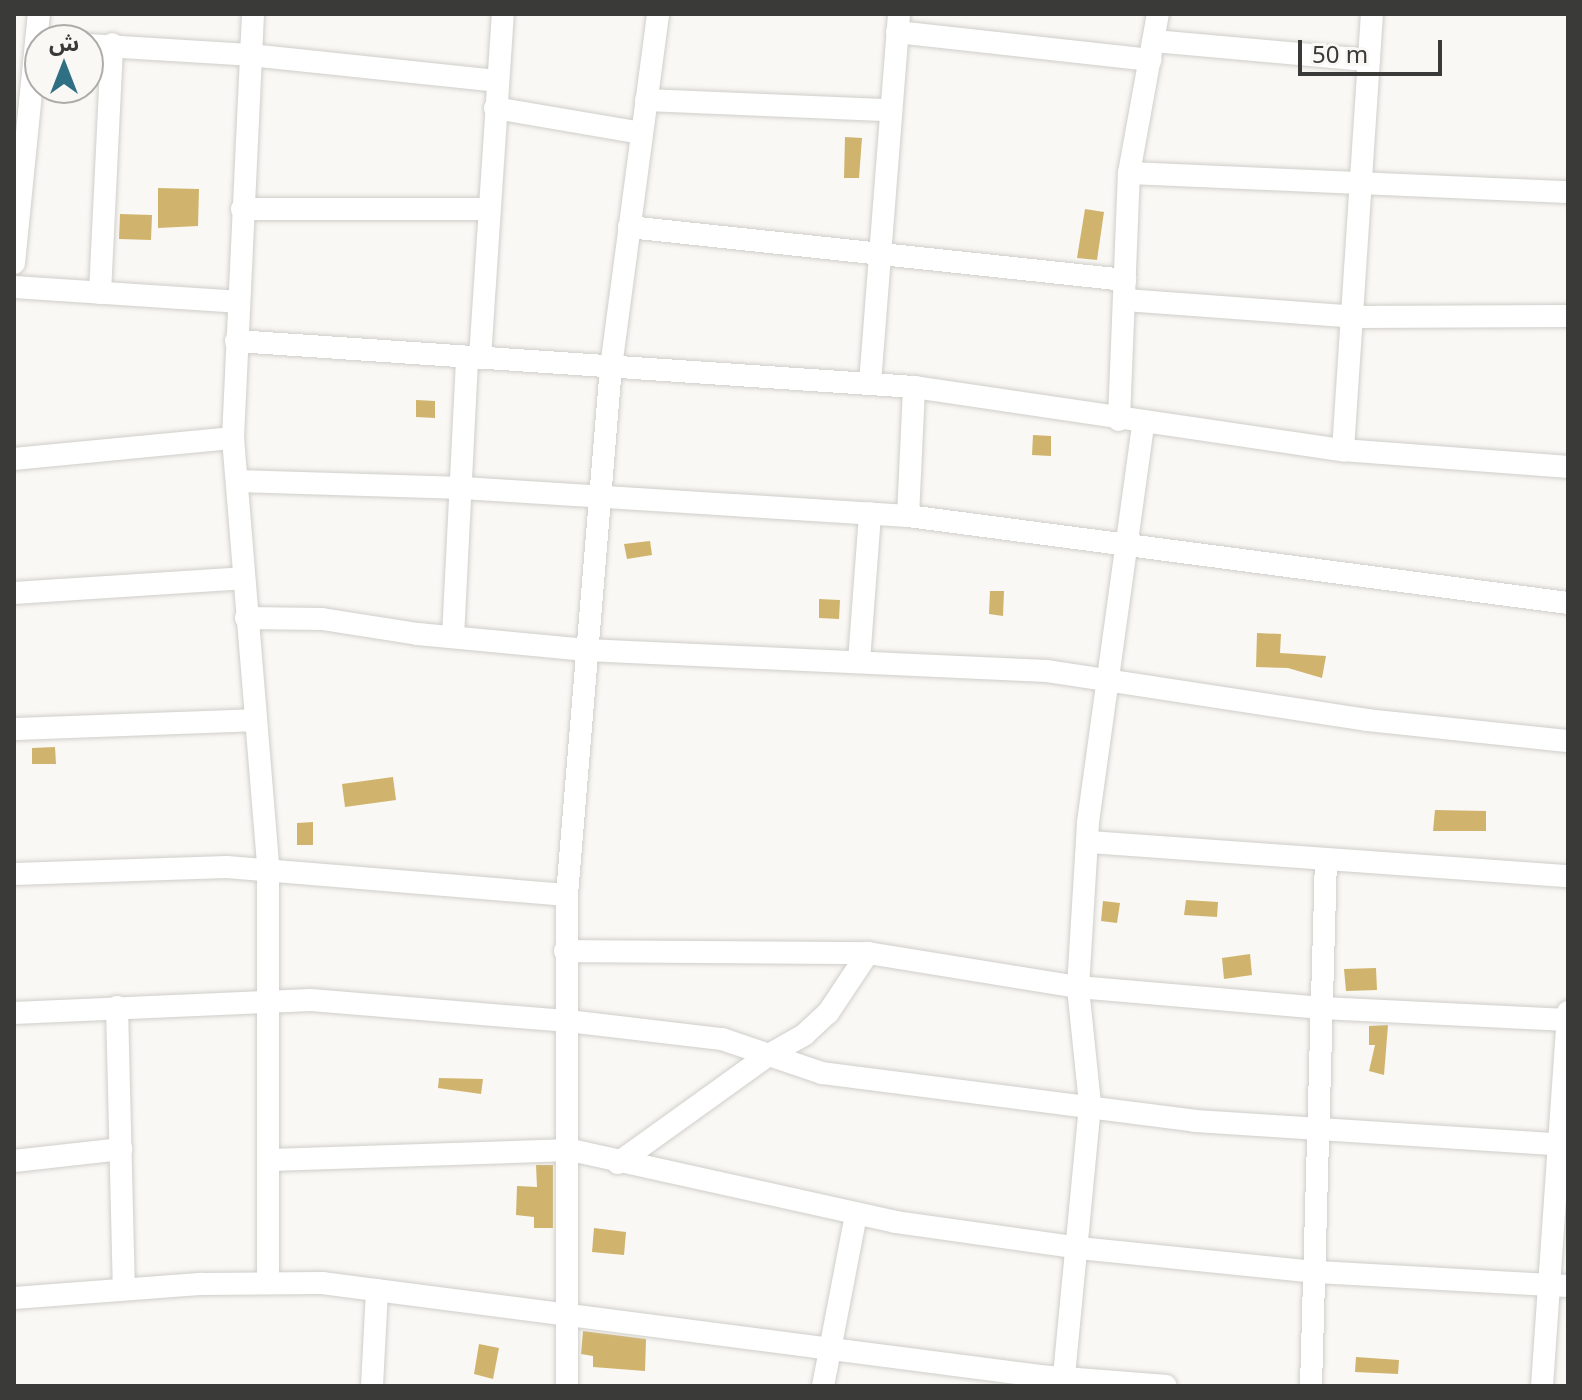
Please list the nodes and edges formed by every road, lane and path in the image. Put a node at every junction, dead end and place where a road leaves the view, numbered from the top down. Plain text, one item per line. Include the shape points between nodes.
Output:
1 (253, 14) edge
2 (503, 14) edge
3 (658, 14) edge
4 (1158, 14) edge
5 (1372, 14) edge
6 (898, 23) edge
7 (104, 44) edge
8 (112, 44) junction
9 (1152, 51) junction
10 (250, 55) junction
11 (1369, 60) junction
12 (497, 81) junction
13 (646, 100) junction
14 (26, 104) edge
15 (495, 108) junction
16 (889, 110) junction
17 (641, 133) junction
18 (1129, 173) junction
19 (1364, 186) junction
20 (1568, 192) edge
21 (18, 208) edge
22 (242, 209) junction
23 (489, 209) junction
24 (629, 227) junction
25 (878, 252) junction
26 (14, 263) edge
27 (14, 287) edge
28 (1125, 290) junction
29 (100, 293) junction
30 (237, 302) junction
31 (1568, 316) edge
32 (1354, 317) junction
33 (236, 341) junction
34 (474, 358) junction
35 (611, 367) junction
36 (870, 383) junction
37 (914, 387) junction
38 (1119, 420) junction
39 (1143, 424) junction
40 (233, 438) junction
41 (1343, 450) junction
42 (14, 459) edge
43 (1568, 467) edge
44 (237, 481) junction
45 (463, 488) junction
46 (598, 498) junction
47 (870, 513) junction
48 (908, 516) junction
49 (1122, 546) junction
50 (243, 578) junction
51 (14, 593) edge
52 (1568, 603) edge
53 (246, 618) junction
54 (453, 637) junction
55 (586, 650) junction
56 (859, 661) junction
57 (1106, 678) junction
58 (255, 720) junction
59 (14, 729) edge
60 (1568, 741) edge
61 (1090, 842) junction
62 (1326, 860) junction
63 (268, 868) junction
64 (14, 874) edge
65 (1568, 876) edge
66 (567, 895) junction
67 (565, 951) junction
68 (868, 953) junction
69 (1078, 987) junction
70 (271, 1000) junction
71 (117, 1007) junction
72 (1322, 1008) junction
73 (1568, 1012) edge
74 (14, 1013) edge
75 (1568, 1020) edge
76 (568, 1021) junction
77 (767, 1056) junction
78 (1090, 1104) junction
79 (1320, 1132) junction
80 (1564, 1144) edge
81 (121, 1149) junction
82 (571, 1150) junction
83 (271, 1160) junction
84 (14, 1161) edge
85 (618, 1163) junction
86 (856, 1214) junction
87 (1079, 1248) junction
88 (1317, 1272) junction
89 (268, 1280) junction
90 (1560, 1286) edge
91 (124, 1288) junction
92 (377, 1290) junction
93 (14, 1298) edge
94 (570, 1317) junction
95 (827, 1346) junction
96 (1064, 1382) edge
97 (372, 1386) edge
98 (567, 1386) edge
99 (823, 1386) edge
100 (1166, 1386) edge
101 (1311, 1386) edge
102 (1542, 1386) edge

1 - 10 street
2 - 12 street
3 - 13 street
4 - 9 street
5 - 11 street
6 - 9 street
6 - 16 street
7 - 8 street
8 - 10 street
8 - 29 street
9 - 11 street
9 - 18 street
10 - 12 street
10 - 22 street
11 - 19 street
12 - 15 street
13 - 16 street
13 - 17 street
14 - 21 street
15 - 17 street
15 - 23 street
16 - 25 street
17 - 24 street
18 - 19 street
18 - 28 street
19 - 20 street
19 - 32 street
21 - 26 street
22 - 23 street
22 - 30 street
23 - 34 street
24 - 25 street
24 - 35 street
25 - 28 street
25 - 36 street
27 - 29 street
28 - 32 street
28 - 38 street
29 - 30 street
30 - 33 street
31 - 32 street
32 - 41 street
33 - 34 street
33 - 40 street
34 - 35 street
34 - 45 street
35 - 36 street
35 - 46 street
36 - 37 street
37 - 38 street
37 - 48 street
38 - 39 street
39 - 41 street
39 - 49 street
40 - 42 street
40 - 44 street
41 - 43 street
44 - 45 street
44 - 50 street
45 - 46 street
45 - 54 street
46 - 47 street
46 - 55 street
47 - 48 street
47 - 56 street
48 - 49 street
49 - 52 street
49 - 57 street
50 - 51 street
50 - 53 street
53 - 54 street via 322,619
53 - 58 street
54 - 55 street
55 - 56 street
55 - 66 street
56 - 57 street
57 - 60 street via 1367,720
57 - 61 street
58 - 59 street
58 - 63 street
61 - 62 street
61 - 69 street
62 - 65 street
62 - 72 street
63 - 64 street
63 - 66 street
63 - 70 street
66 - 67 street
67 - 68 street
67 - 76 street
68 - 69 street
68 - 77 street via 828,1013 804,1035
69 - 72 street
69 - 78 street
70 - 71 street
70 - 76 street
70 - 83 street
71 - 74 street
71 - 81 street
72 - 75 street
72 - 79 street
73 - 75 street
75 - 80 street
76 - 77 street via 692,1033
76 - 82 street
77 - 78 street via 854,1078
77 - 85 street
78 - 79 street
78 - 87 street
79 - 80 street
79 - 88 street
80 - 90 street
81 - 84 street
81 - 91 street
82 - 83 street
82 - 85 street
82 - 94 street
83 - 89 street
85 - 86 street
86 - 87 street
86 - 95 street
87 - 88 street
87 - 96 street
88 - 90 street
88 - 101 street
89 - 91 street
89 - 92 street
90 - 102 street
91 - 93 street
92 - 94 street
92 - 97 street
94 - 95 street
94 - 98 street
95 - 96 street
95 - 99 street
96 - 100 street

